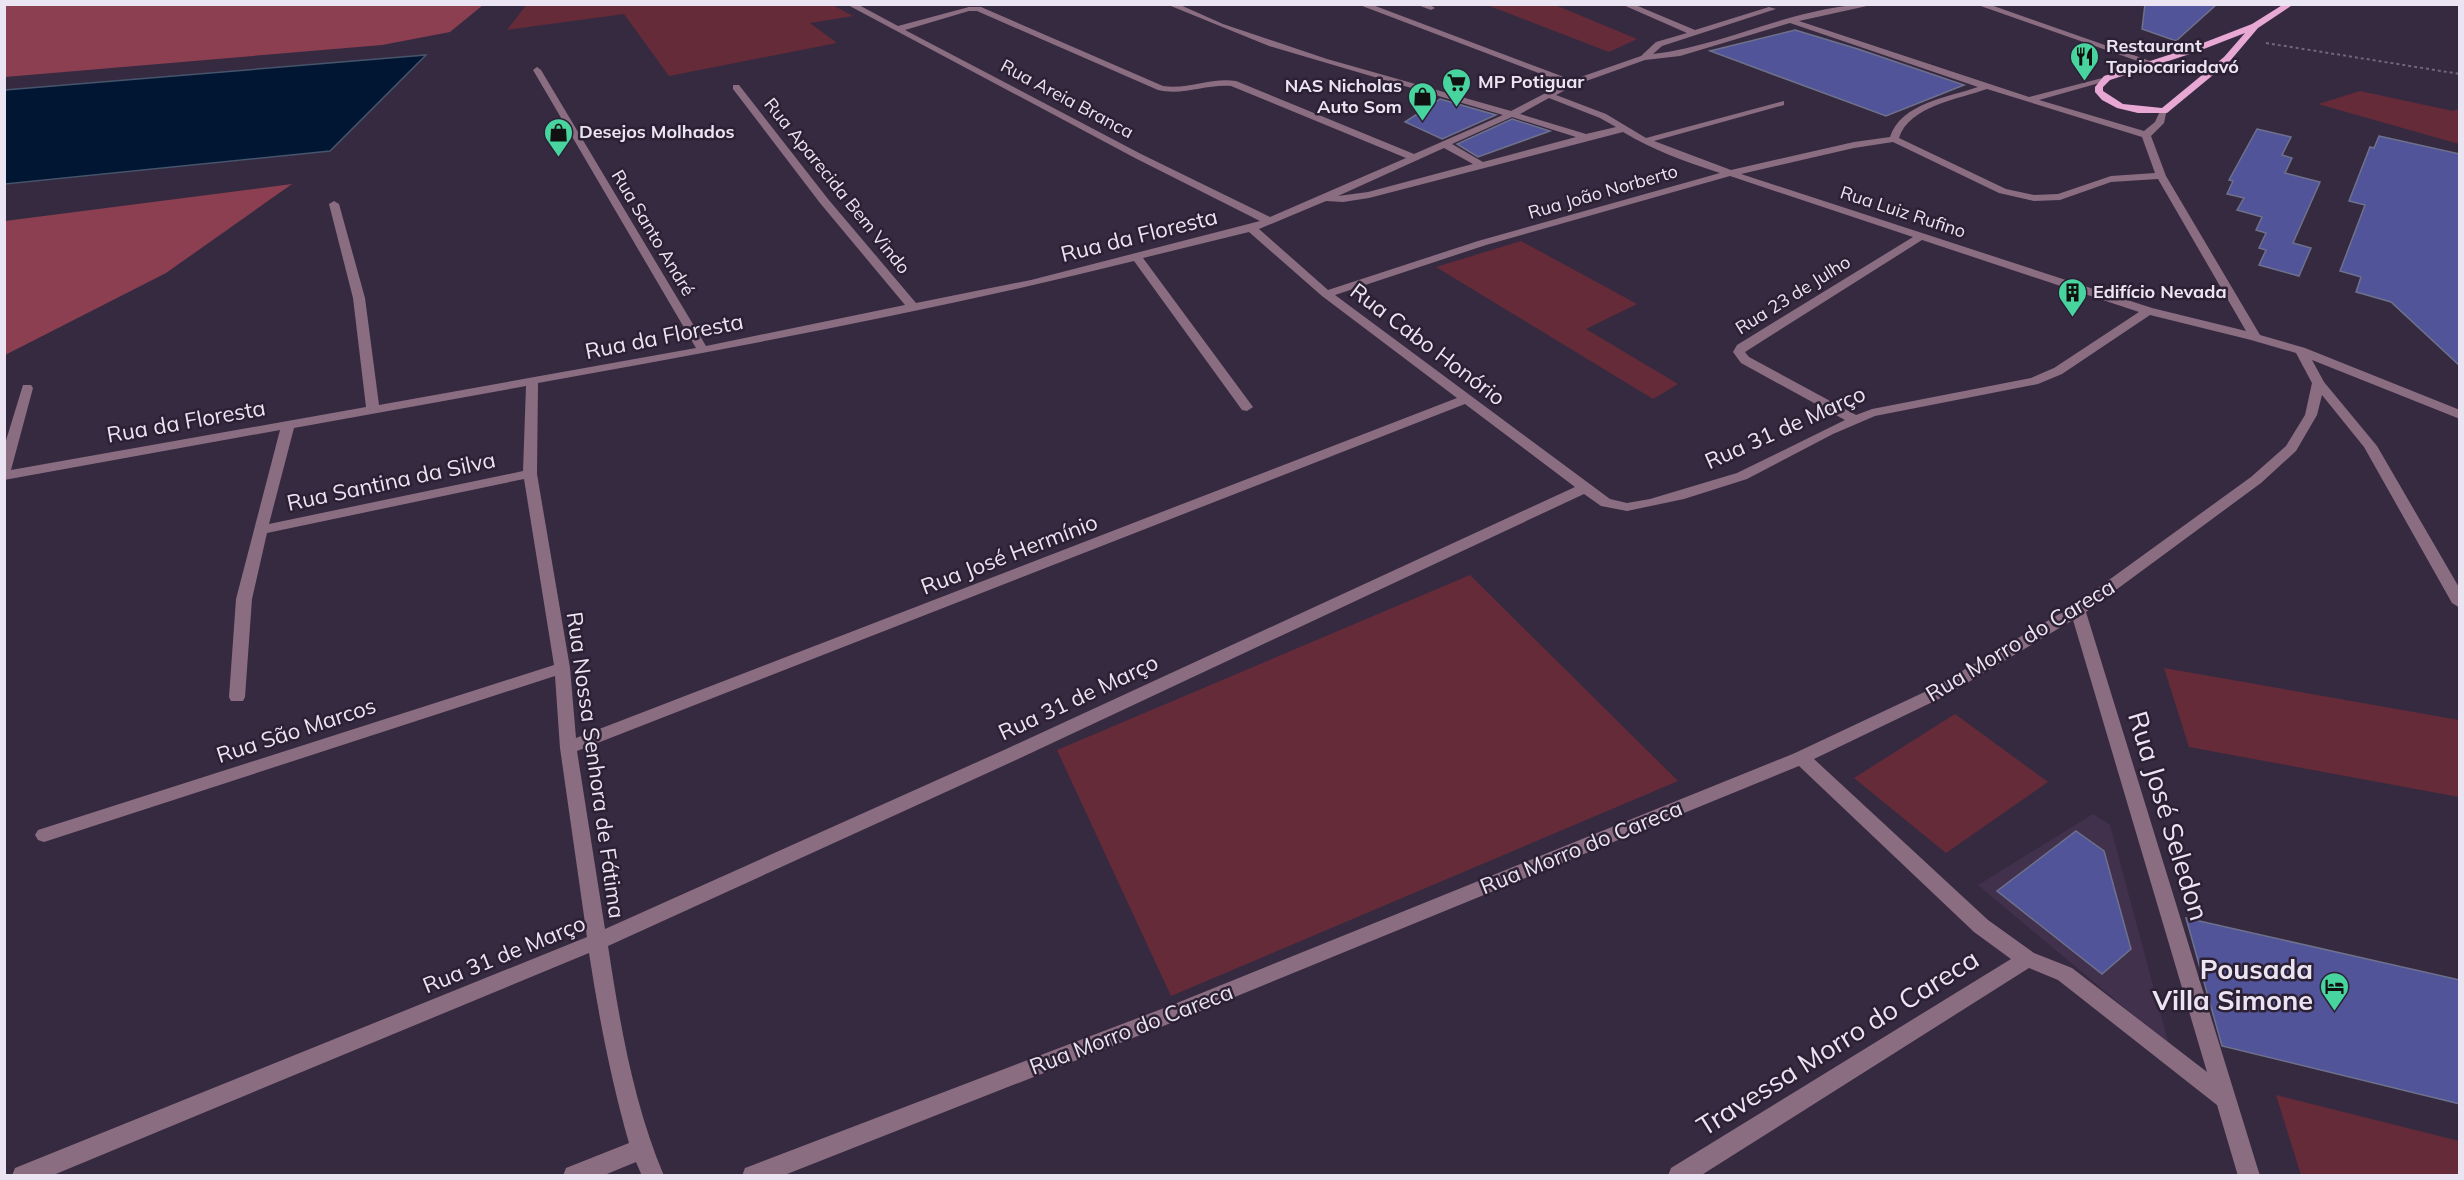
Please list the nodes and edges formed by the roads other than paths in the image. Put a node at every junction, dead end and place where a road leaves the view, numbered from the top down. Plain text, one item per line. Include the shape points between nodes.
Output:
1 (850, 4) edge
2 (1170, 4) edge
3 (1361, 4) edge
4 (1419, 4) edge
5 (1625, 4) edge
6 (1763, 4) edge
7 (1872, 4) edge
8 (1979, 4) edge
9 (2288, 5) edge
10 (1431, 8) dead end
11 (1772, 9) junction
12 (1794, 20) junction
13 (2256, 26) junction
14 (898, 29) junction
15 (1693, 32) junction
16 (1717, 43) junction
17 (1644, 58) junction
18 (2152, 63) junction
19 (537, 70) dead end
20 (2107, 78) junction
21 (1572, 83) junction
22 (736, 87) dead end
23 (1985, 87) junction
24 (1549, 95) junction
25 (2029, 100) junction
26 (1781, 103) dead end
27 (2164, 111) junction
28 (1514, 113) junction
29 (1626, 128) junction
30 (2146, 135) junction
31 (1586, 137) junction
32 (1894, 139) junction
33 (1645, 141) junction
34 (1444, 144) junction
35 (1413, 157) junction
36 (1482, 165) junction
37 (1731, 173) junction
38 (2161, 176) junction
39 (1323, 198) junction
40 (334, 204) dead end
41 (1269, 221) junction
42 (1251, 228) junction
43 (1920, 237) junction
44 (1137, 257) junction
45 (1326, 294) junction
46 (912, 306) junction
47 (2148, 311) junction
48 (2255, 337) junction
49 (703, 350) junction
50 (2301, 351) junction
51 (532, 383) junction
52 (2318, 383) junction
53 (27, 388) dead end
54 (1466, 399) junction
55 (1247, 407) dead end
56 (373, 410) junction
57 (2460, 415) edge
58 (1853, 419) junction
59 (288, 424) junction
60 (530, 474) junction
61 (4, 475) edge
62 (1585, 488) junction
63 (261, 530) junction
64 (2460, 603) edge
65 (2078, 609) junction
66 (562, 668) junction
67 (237, 697) dead end
68 (568, 748) junction
69 (1801, 758) junction
70 (44, 835) dead end
71 (597, 941) junction
72 (2027, 959) junction
73 (2224, 1098) junction
74 (641, 1149) junction
75 (24, 1176) edge
76 (574, 1176) edge
77 (653, 1176) edge
78 (753, 1176) edge
79 (1680, 1176) edge
80 (2249, 1176) edge

1 - 14 street, Rua Areia Branca
2 - 28 street via 1259,39
3 - 21 street
4 - 10 street
5 - 15 street
6 - 11 street
7 - 12 street, Rua da Floresta
8 - 18 street
9 - 13 main road
11 - 12 street
11 - 15 street, Rua da Floresta
12 - 16 street, Rua da Floresta
12 - 23 street
13 - 18 main road
13 - 27 main road via 2226,59
14 - 35 street via 974,8 1161,88 1181,90 1212,82 1233,83
14 - 41 street, Rua Areia Branca
15 - 16 street
15 - 17 street, Rua da Floresta via 1659,44
16 - 17 street, Rua da Floresta
17 - 21 street, Rua da Floresta
18 - 20 main road
19 - 49 street, Rua Santo André
20 - 25 street
20 - 27 main road via 2099,92 2110,102 2139,110
21 - 24 street, Rua da Floresta
22 - 46 street, Rua Aparecida Bem Vindo
23 - 25 street
23 - 32 street via 1916,113 1902,121
24 - 28 street, Rua da Floresta
24 - 29 street, Rua Luiz Rufino
25 - 30 street
26 - 33 street
27 - 30 street via 2159,123
28 - 31 street
28 - 34 street, Rua da Floresta
29 - 31 street, Rua da Floresta
29 - 33 street, Rua Luiz Rufino
30 - 38 street
31 - 36 street, Rua da Floresta
32 - 37 street, Rua João Norberto
32 - 38 street via 2004,191 2034,198 2060,197 2111,179
33 - 37 street, Rua Luiz Rufino
34 - 35 street, Rua da Floresta
34 - 36 street
35 - 39 street, Rua da Floresta
36 - 39 street, Rua da Floresta via 1358,198
37 - 43 street, Rua Luiz Rufino
37 - 45 street, Rua João Norberto via 1482,243
38 - 48 street
39 - 41 street, Rua da Floresta
40 - 56 street via 359,298
41 - 42 street, Rua da Floresta
42 - 44 street, Rua da Floresta
42 - 45 street, Rua Cabo Honório
43 - 47 street, Rua Luiz Rufino
43 - 58 street, Rua 23 de Julho via 1739,352 1744,360
44 - 46 street, Rua da Floresta
44 - 55 street
45 - 54 street, Rua Cabo Honório
46 - 49 street, Rua da Floresta
47 - 48 street, Rua Luiz Rufino
47 - 58 street, Rua 31 de Março via 2058,371 2034,381
48 - 50 street, Rua Luiz Rufino
49 - 51 street, Rua da Floresta
50 - 52 street
50 - 57 street, Rua Luiz Rufino
51 - 56 street, Rua da Floresta
51 - 60 street, Rua Nossa Senhora de Fátima
52 - 64 street via 2370,446
52 - 65 street, Rua Morro do Careca via 2311,415 2290,448 2256,480
53 - 61 street
54 - 62 street, Rua Cabo Honório
54 - 68 street, Rua José Hermínio
56 - 59 street, Rua da Floresta
58 - 62 street, Rua 31 de Março via 1742,476 1684,495 1627,507 1606,503
59 - 61 street, Rua da Floresta
59 - 63 street
60 - 63 street, Rua Santina da Silva
60 - 66 street, Rua Nossa Senhora de Fátima
62 - 71 street, Rua 31 de Março via 1021,750
63 - 67 street via 244,599
65 - 69 street, Rua Morro do Careca via 1939,692
65 - 73 street, Rua José Seledon
66 - 68 street, Rua Nossa Senhora de Fátima
66 - 70 street, Rua São Marcos
68 - 71 street, Rua Nossa Senhora de Fátima
69 - 72 street, Travessa Morro do Careca via 1943,893
69 - 78 street, Rua Morro do Careca via 1179,1011
71 - 74 street, Rua Nossa Senhora de Fátima via 609,1018
71 - 75 street, Rua 31 de Março
72 - 73 street, Travessa Morro do Careca via 2065,974
72 - 79 street, Travessa Morro do Careca
73 - 80 street, Rua José Seledon
74 - 76 street
74 - 77 street

